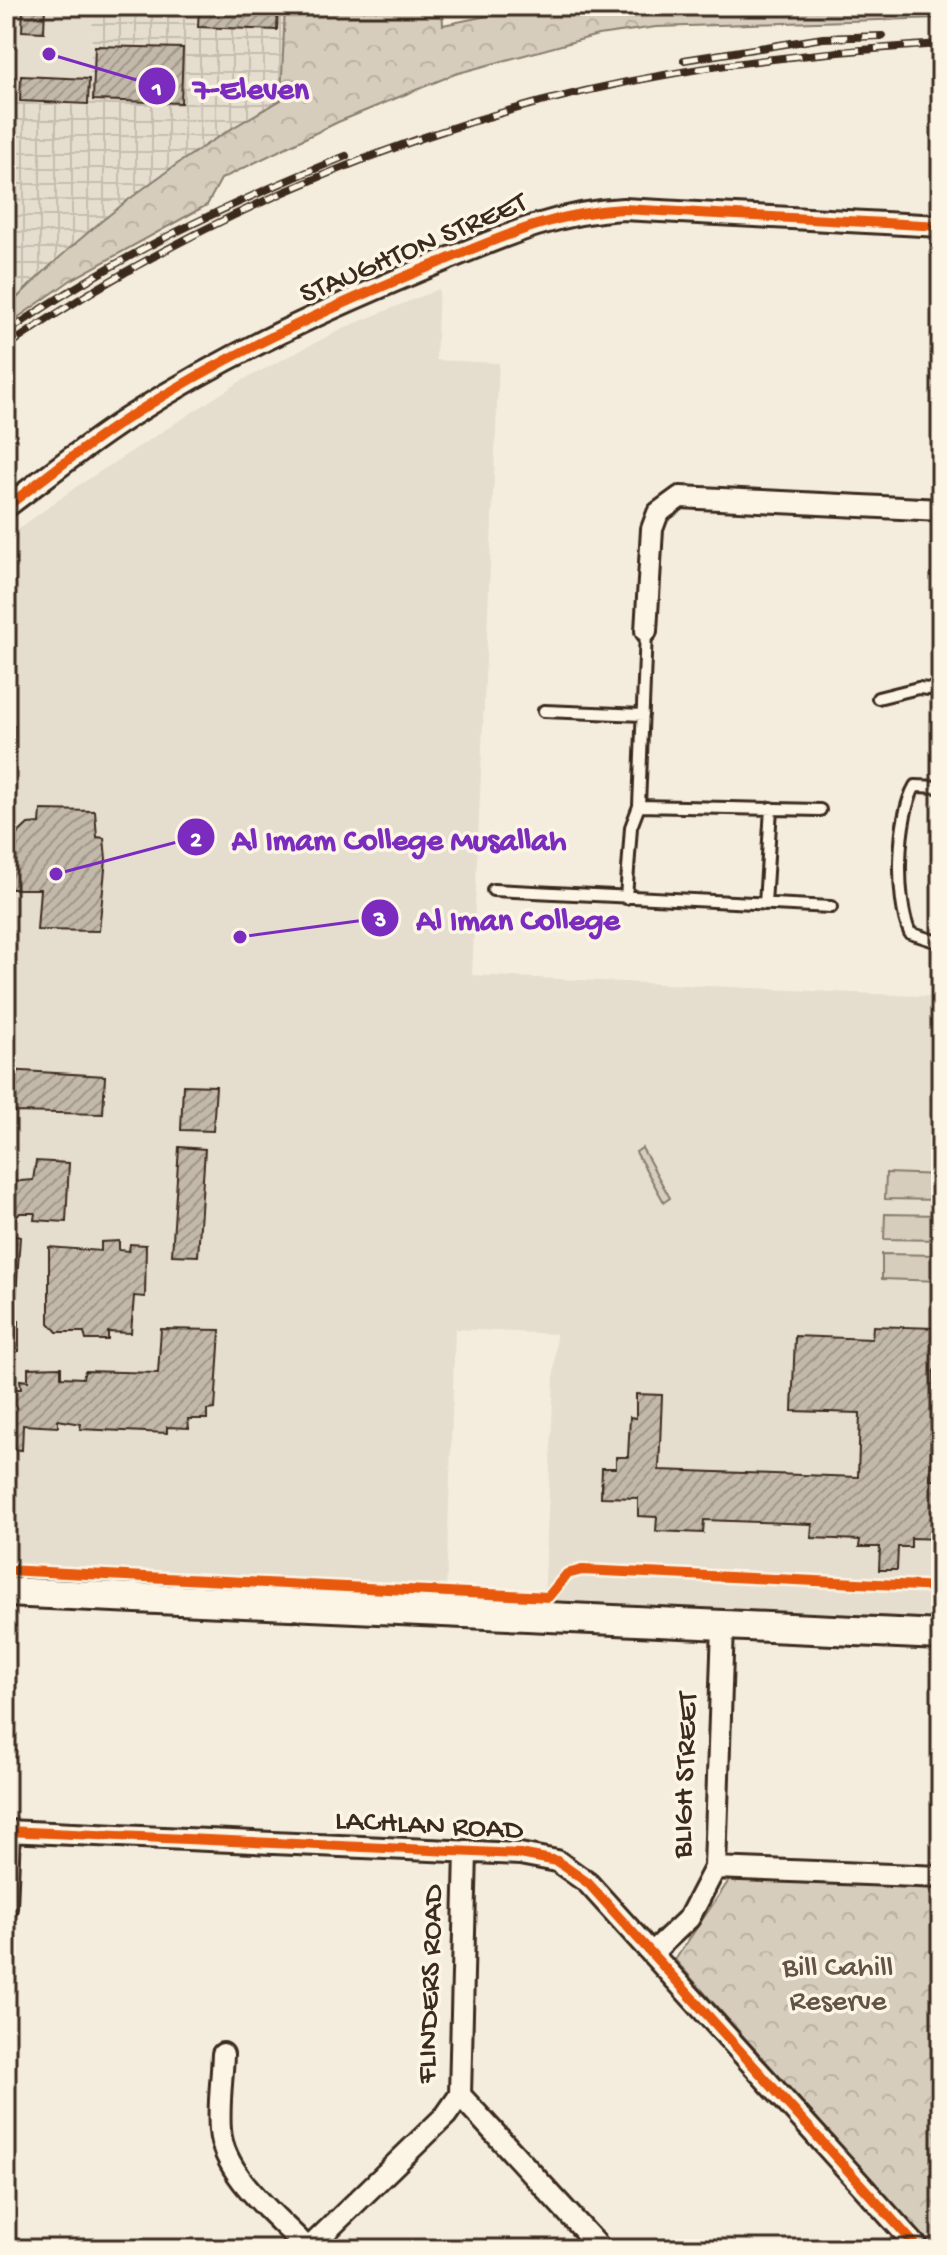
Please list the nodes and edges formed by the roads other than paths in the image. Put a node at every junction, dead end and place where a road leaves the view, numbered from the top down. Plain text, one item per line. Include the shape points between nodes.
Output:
1 (941, 226) edge
2 (6, 507) edge
3 (941, 510) edge
4 (646, 631) joint
5 (941, 690) edge
6 (878, 698) dead end
7 (544, 711) dead end
8 (643, 715) junction
9 (941, 787) edge
10 (639, 806) junction
11 (771, 808) junction
12 (820, 810) dead end
13 (493, 890) dead end
14 (626, 898) junction
15 (765, 904) junction
16 (831, 907) dead end
17 (941, 943) edge
18 (6, 1592) edge
19 (723, 1625) junction
20 (941, 1635) edge
21 (8, 1832) edge
22 (466, 1851) junction
23 (715, 1868) junction
24 (941, 1877) edge
25 (6, 1908) edge
26 (652, 1953) junction
27 (223, 2054) dead end
28 (460, 2095) junction
29 (308, 2249) edge
30 (601, 2249) edge
31 (919, 2249) edge

1 - 2 street, STAUGHTON STREET via 623,209 550,219 363,294 255,345 133,414
3 - 4 street via 680,497 658,513 652,529
4 - 8 lane
5 - 6 lane via 918,688
7 - 8 lane
8 - 10 lane
9 - 17 lane via 915,786 906,801 901,876 910,933
10 - 11 lane
10 - 14 lane via 631,827
11 - 12 lane
11 - 15 lane
13 - 14 lane
14 - 15 lane
15 - 16 lane
18 - 19 street
19 - 20 street
19 - 23 street, BLIGH STREET
21 - 22 street, LACHLAN ROAD
21 - 25 street
22 - 26 street, LACHLAN ROAD via 557,1861 588,1883
22 - 28 street, FLINDERS ROAD
23 - 24 street
23 - 26 street, BLIGH STREET via 689,1918
26 - 31 street, LACHLAN ROAD
27 - 29 street via 220,2131 226,2152 237,2173
28 - 29 street, FLINDERS ROAD via 446,2115
28 - 30 street

